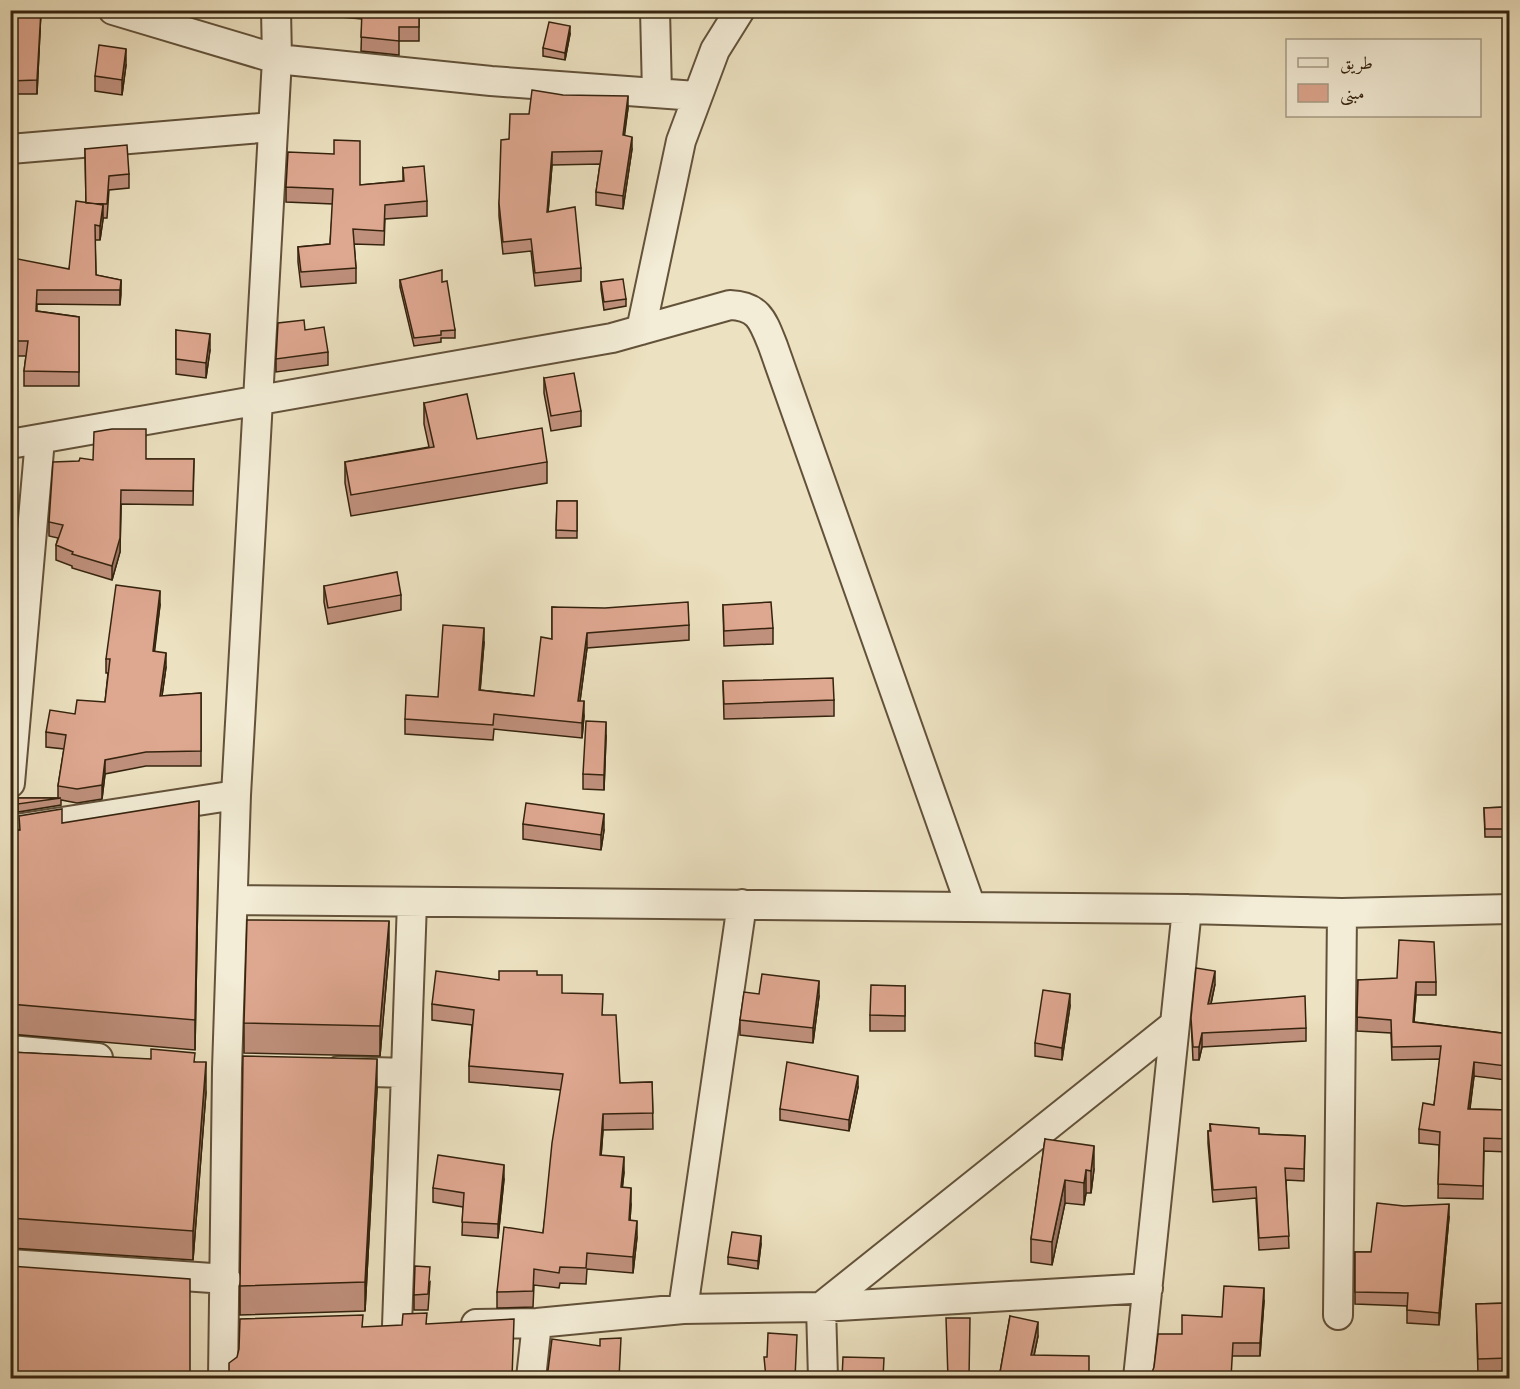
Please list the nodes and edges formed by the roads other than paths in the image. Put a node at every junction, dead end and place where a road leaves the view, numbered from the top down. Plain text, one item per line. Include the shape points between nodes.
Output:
1 (113, 10) edge
2 (276, 10) edge
3 (655, 10) edge
4 (740, 10) edge
5 (277, 60) junction
6 (657, 93) junction
7 (696, 96) junction
8 (272, 127) junction
9 (10, 149) edge
10 (641, 330) junction
11 (258, 401) junction
12 (40, 439) junction
13 (10, 444) edge
14 (10, 783) edge
15 (236, 795) junction
16 (10, 830) edge
17 (232, 900) junction
18 (412, 902) junction
19 (742, 904) junction
20 (971, 907) junction
21 (1187, 909) junction
22 (1509, 909) edge
23 (1342, 913) junction
24 (1174, 1025) junction
25 (10, 1050) edge
26 (124, 1060) edge
27 (216, 1068) junction
28 (259, 1069) edge
29 (313, 1070) edge
30 (406, 1073) junction
31 (10, 1264) edge
32 (226, 1279) junction
33 (1148, 1288) junction
34 (821, 1308) junction
35 (683, 1310) junction
36 (1338, 1315) dead end
37 (537, 1323) junction
38 (455, 1325) edge
39 (397, 1326) edge
40 (223, 1378) edge
41 (531, 1378) edge
42 (824, 1378) edge
43 (1138, 1378) edge

1 - 5 street
2 - 5 street
3 - 6 street
4 - 7 street via 715,50
5 - 6 street
5 - 8 street
6 - 7 street
7 - 10 street via 681,141
8 - 9 street
8 - 11 street
10 - 11 street
10 - 20 street via 730,305 745,306 758,315 777,357
11 - 12 street
11 - 15 street
12 - 13 street
12 - 14 street
15 - 16 street
15 - 17 street
17 - 18 street
17 - 27 street
18 - 19 street
18 - 30 street
19 - 20 street
19 - 35 street
20 - 21 street
21 - 23 street
21 - 24 street
22 - 23 street
23 - 36 street
24 - 33 street
24 - 34 street
25 - 26 street
27 - 28 street
27 - 32 street
29 - 30 street
30 - 39 street
31 - 32 street
32 - 40 street via 237,1331
33 - 34 street
33 - 43 street
34 - 35 street
34 - 42 street
35 - 37 street
37 - 38 street
37 - 41 street

